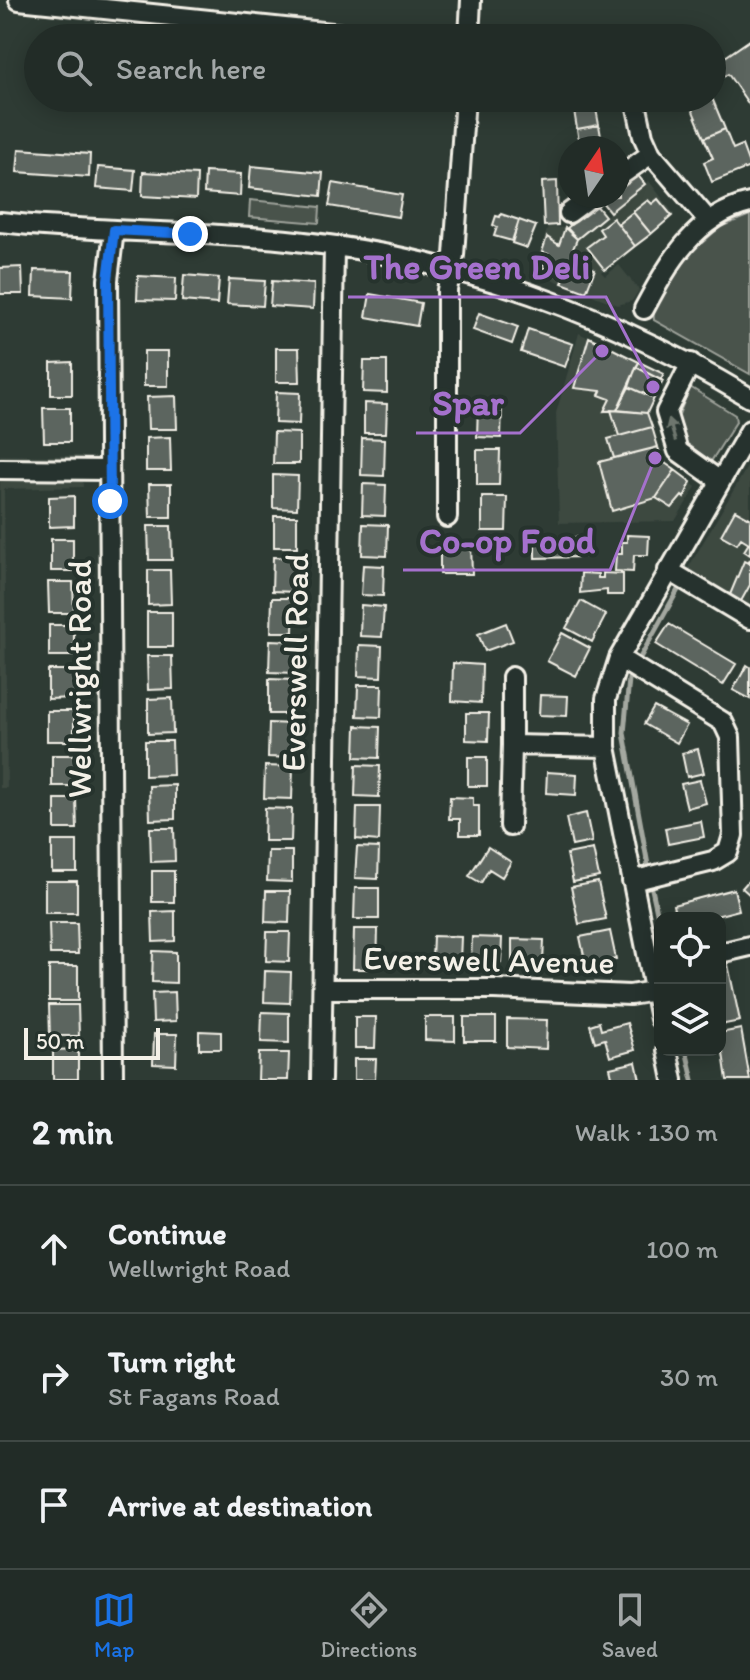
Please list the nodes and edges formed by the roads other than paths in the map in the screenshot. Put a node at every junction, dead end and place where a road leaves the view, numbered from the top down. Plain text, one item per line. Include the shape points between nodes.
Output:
1 (19, 0) edge
2 (471, 0) edge
3 (176, 8) edge
4 (285, 24) edge
5 (470, 24) edge
6 (464, 112) edge
7 (638, 112) edge
8 (651, 154) junction
9 (630, 169) edge
10 (750, 203) edge
11 (576, 208) edge
12 (569, 213) dead end
13 (708, 220) junction
14 (0, 222) edge
15 (114, 230) junction
16 (334, 246) junction
17 (451, 268) junction
18 (644, 309) dead end
19 (691, 363) junction
20 (750, 398) edge
21 (750, 430) edge
22 (0, 469) edge
23 (109, 470) junction
24 (720, 481) junction
25 (447, 517) dead end
26 (668, 570) junction
27 (750, 619) edge
28 (619, 658) junction
29 (512, 677) dead end
30 (512, 745) junction
31 (606, 747) junction
32 (510, 826) dead end
33 (632, 881) junction
34 (750, 946) edge
35 (726, 952) edge
36 (654, 965) edge
37 (323, 989) junction
38 (654, 991) edge
39 (668, 1056) edge
40 (113, 1080) edge
41 (321, 1080) edge
42 (673, 1080) edge

1 - 3 street
2 - 5 street
3 - 4 street
6 - 17 street
7 - 8 street
8 - 9 street
8 - 13 street
10 - 13 street
11 - 12 street
13 - 18 street via 665,272
14 - 15 street
15 - 16 street
15 - 23 street, Wellwright Road via 108,280
16 - 17 street
16 - 37 street, Everswell Road
17 - 19 street via 584,314
17 - 25 street
19 - 20 street
24 -> 19 street via 678,451 666,412
21 - 24 street
22 - 23 street
23 - 40 street, Wellwright Road
24 - 26 street
26 - 27 street
26 - 28 street
28 - 31 street via 606,699
28 - 33 street via 717,718 730,737 733,835 728,852 713,861
29 - 30 street
30 - 31 street
30 - 32 street
31 - 33 street
33 - 36 street
34 - 35 street
37 - 38 street, Everswell Avenue via 630,995
37 - 41 street, Everswell Road
39 - 42 street

